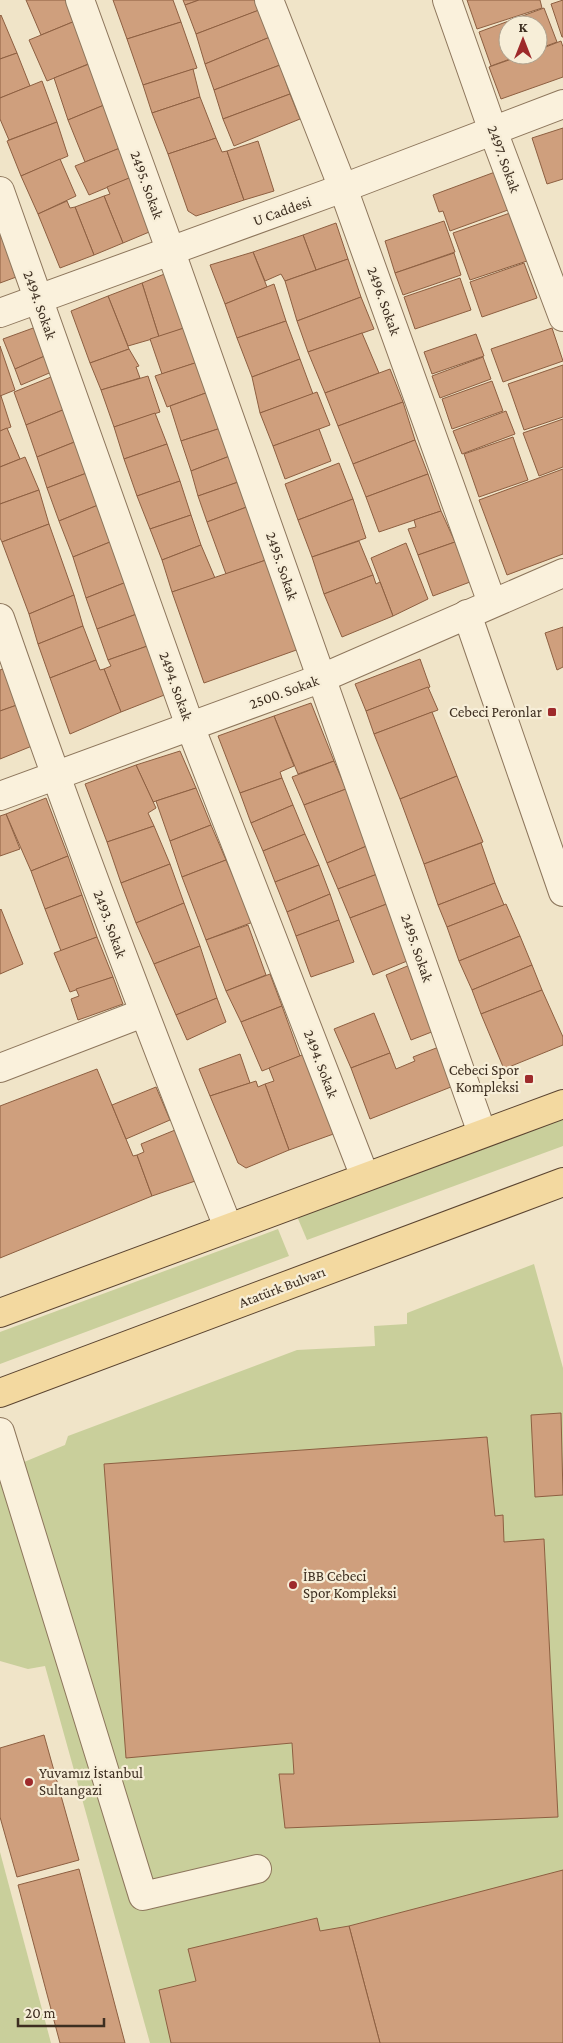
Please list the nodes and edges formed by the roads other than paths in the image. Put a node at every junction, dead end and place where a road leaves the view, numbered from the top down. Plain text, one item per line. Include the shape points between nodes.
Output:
1 (80, 0) edge
2 (269, 0) edge
3 (447, 0) edge
4 (563, 104) edge
5 (493, 131) junction
6 (343, 188) junction
7 (0, 191) edge
8 (171, 252) junction
9 (38, 299) junction
10 (0, 313) edge
11 (563, 318) edge
12 (563, 573) edge
13 (492, 603) junction
14 (467, 614) junction
15 (0, 618) edge
16 (322, 678) junction
17 (190, 726) junction
18 (55, 776) junction
19 (0, 796) edge
20 (563, 892) edge
21 (143, 1013) junction
22 (0, 1068) edge
23 (563, 1104) edge
24 (482, 1134) junction
25 (365, 1177) junction
26 (563, 1182) edge
27 (228, 1227) junction
28 (0, 1313) edge
29 (0, 1393) edge
30 (0, 1432) edge
31 (257, 1869) dead end

1 - 8 street, 2495. Sokak
2 - 6 street, 2496. Sokak
3 - 5 street, 2497. Sokak
4 - 5 street, U Caddesi
5 - 6 street, U Caddesi
5 - 11 street, 2497. Sokak
6 - 8 street, U Caddesi
6 - 13 street, 2496. Sokak
7 - 9 street, 2494. Sokak
8 - 9 street, U Caddesi
8 - 16 street, 2495. Sokak
9 - 10 street, U Caddesi
9 - 17 street, 2494. Sokak
12 - 13 street, 2500. Sokak
13 - 14 street, 2500. Sokak
14 - 16 street, 2500. Sokak
14 - 20 street
15 - 18 street, 2493. Sokak
16 - 17 street, 2500. Sokak
16 - 24 street, 2495. Sokak
17 - 18 street, 2500. Sokak
17 - 25 street, 2494. Sokak
18 - 19 street, 2500. Sokak
18 - 21 street, 2493. Sokak
21 - 22 street
21 - 27 street, 2493. Sokak
23 - 24 main road
24 - 25 main road
25 - 27 main road
26 - 29 main road, Atatürk Bulvarı
27 - 28 main road
30 - 31 street via 143,1896

